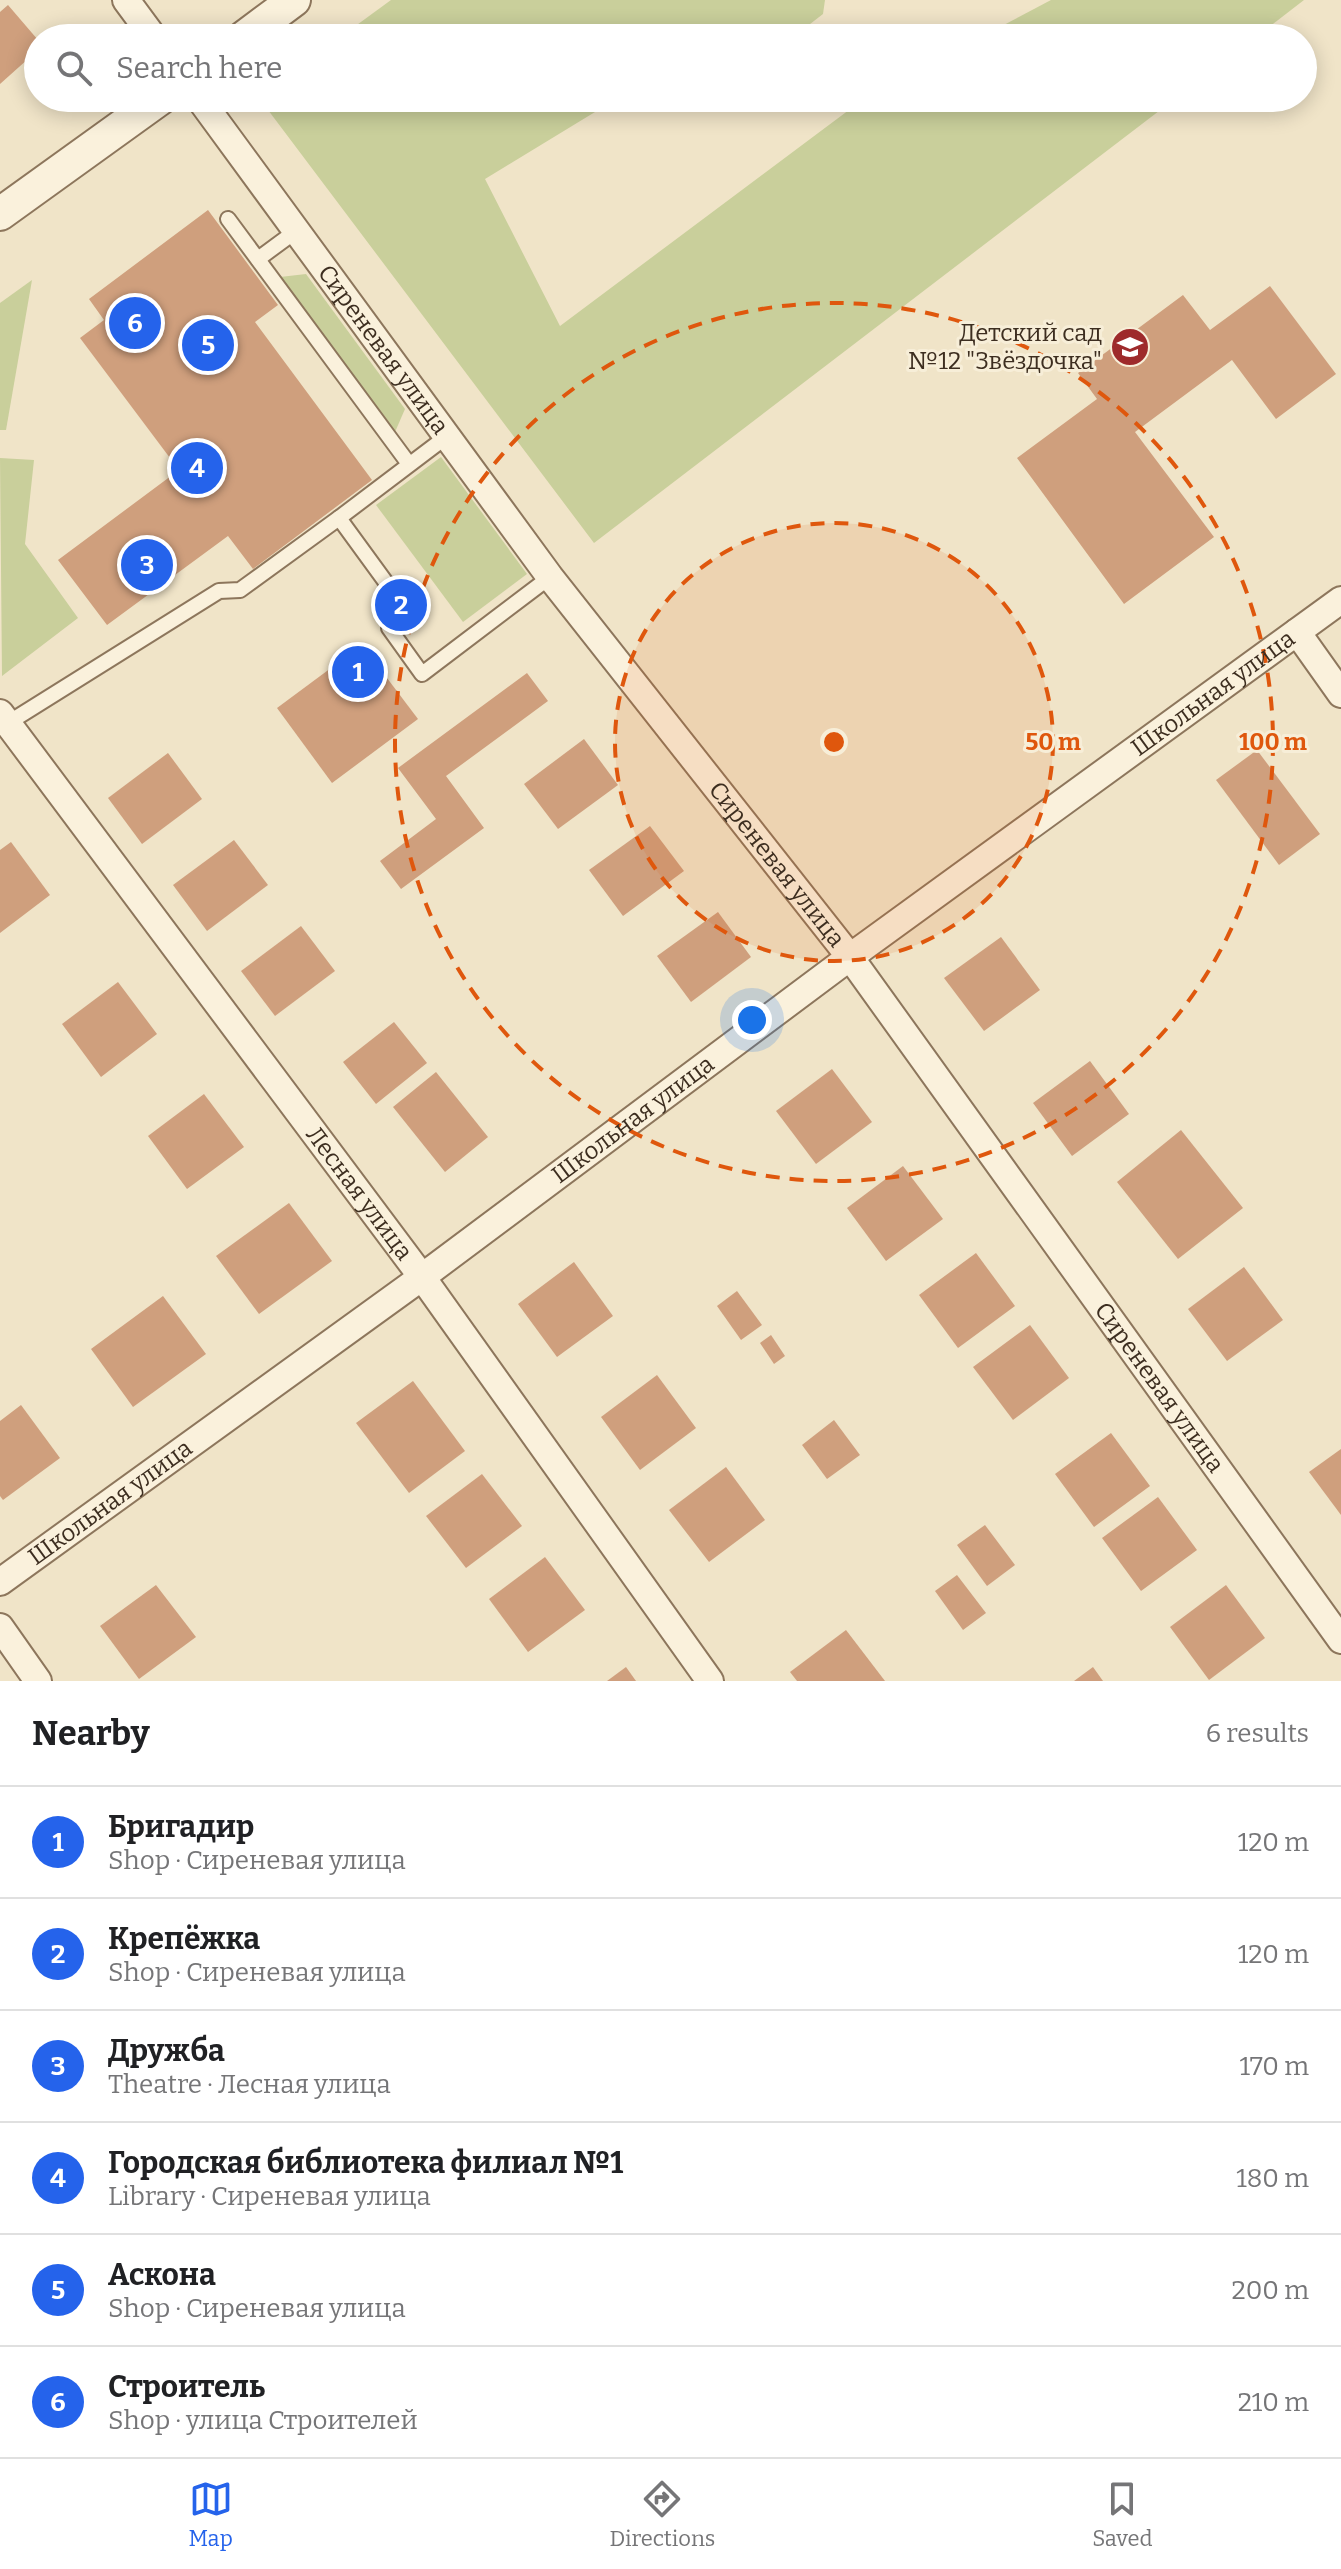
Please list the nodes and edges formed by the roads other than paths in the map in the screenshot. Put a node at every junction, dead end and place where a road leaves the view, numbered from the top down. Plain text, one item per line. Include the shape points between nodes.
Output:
1 (126, 0) edge
2 (294, 0) edge
3 (144, 24) edge
4 (262, 24) edge
5 (142, 112) edge
6 (209, 112) edge
7 (0, 214) edge
8 (228, 219) dead end
9 (296, 231) junction
10 (258, 259) junction
11 (446, 437) junction
12 (409, 464) junction
13 (339, 518) junction
14 (550, 577) junction
15 (1341, 600) edge
16 (1297, 632) junction
17 (1341, 694) edge
18 (4, 718) edge
19 (850, 957) junction
20 (422, 1277) junction
21 (0, 1582) edge
22 (0, 1627) edge
23 (1341, 1640) edge
24 (38, 1681) edge
25 (710, 1681) edge

1 - 3 street
2 - 4 street
5 - 7 street
6 - 9 street, Сиреневая улица
8 - 10 lane
9 - 10 lane
9 - 11 street, Сиреневая улица
10 - 12 lane
11 - 12 lane
11 - 14 street, Сиреневая улица
12 - 13 lane
13 - 14 lane via 409,614 389,628 422,674
13 - 18 lane via 240,590 219,591
14 - 19 street, Сиреневая улица
15 - 16 street, Школьная улица
16 - 17 street
16 - 19 street, Школьная улица
18 - 20 street, Лесная улица
19 - 20 street, Школьная улица
19 - 23 street, Сиреневая улица
20 - 21 street, Школьная улица
20 - 25 street, Лесная улица
22 - 24 street

